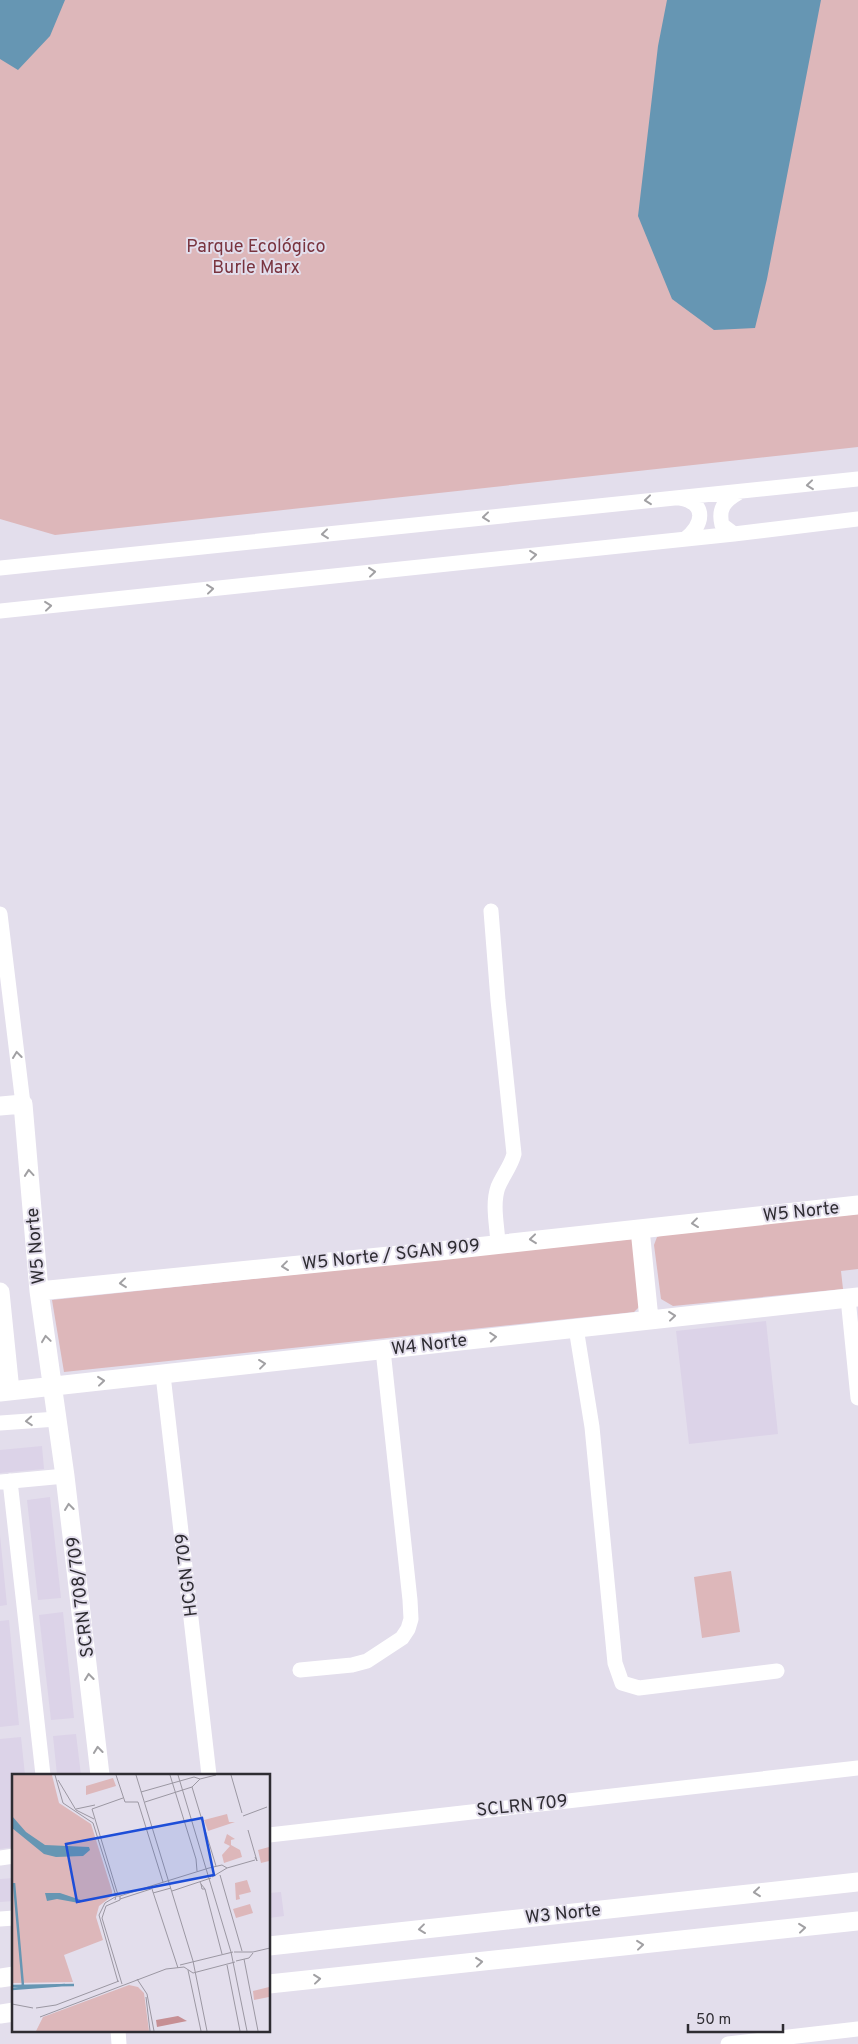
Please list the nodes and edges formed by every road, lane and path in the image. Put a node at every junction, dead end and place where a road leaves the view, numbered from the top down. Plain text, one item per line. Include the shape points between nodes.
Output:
1 (858, 479) edge
2 (738, 492) junction
3 (676, 498) junction
4 (858, 519) edge
5 (734, 534) junction
6 (684, 539) junction
7 (0, 568) edge
8 (0, 611) edge
9 (491, 911) dead end
10 (0, 914) edge
11 (23, 1104) junction
12 (0, 1106) edge
13 (858, 1205) edge
14 (743, 1217) joint
15 (640, 1229) junction
16 (498, 1243) junction
17 (39, 1291) junction
18 (0, 1292) edge
19 (853, 1297) edge
20 (649, 1319) junction
21 (576, 1328) junction
22 (383, 1350) junction
23 (163, 1375) junction
24 (52, 1387) junction
25 (5, 1392) edge
26 (858, 1398) edge
27 (57, 1418) junction
28 (0, 1423) edge
29 (65, 1476) junction
30 (5, 1482) edge
31 (300, 1670) dead end
32 (777, 1672) dead end
33 (858, 1768) edge
34 (43, 1774) edge
35 (100, 1774) edge
36 (209, 1774) edge
37 (270, 1835) edge
38 (858, 1882) edge
39 (858, 1921) edge
40 (270, 1946) edge
41 (270, 1984) edge
42 (858, 2029) edge
43 (728, 2044) edge

1 -> 2 street
2 - 3 street
2 - 5 street via 720,510 722,525
3 - 6 street via 693,502 700,517 694,531
3 -> 7 street
4 - 5 street
5 - 6 street
8 -> 6 street
9 - 16 street via 514,1154 496,1198
11 -> 10 street
11 - 12 main road
17 -> 11 main road, W5 Norte
13 - 14 main road, W5 Norte
14 -> 15 main road, W5 Norte / SGAN 909
15 -> 16 main road, W5 Norte / SGAN 909
15 - 20 main road
16 -> 17 main road, W5 Norte / SGAN 909
24 -> 17 main road, W5 Norte
18 - 25 main road
20 -> 19 main road, W4 Norte
19 - 26 street
20 - 21 main road, W4 Norte
22 -> 21 main road, W4 Norte
21 - 32 street via 592,1428 615,1663 622,1683 639,1688
23 -> 22 main road, W4 Norte
22 - 31 street via 411,1619 402,1638 367,1661
24 -> 23 main road, W4 Norte
23 - 36 street, HCGN 709
24 - 25 main road, W4 Norte
24 - 27 main road, SCRN 708/709
27 -> 28 street
27 - 29 main road, SCRN 708/709
29 - 30 street
35 -> 29 main road, SCRN 708/709
30 - 34 street via 24,1607
33 - 37 street, SCLRN 709
38 -> 40 main road, W3 Norte
41 -> 39 main road
42 - 43 street

